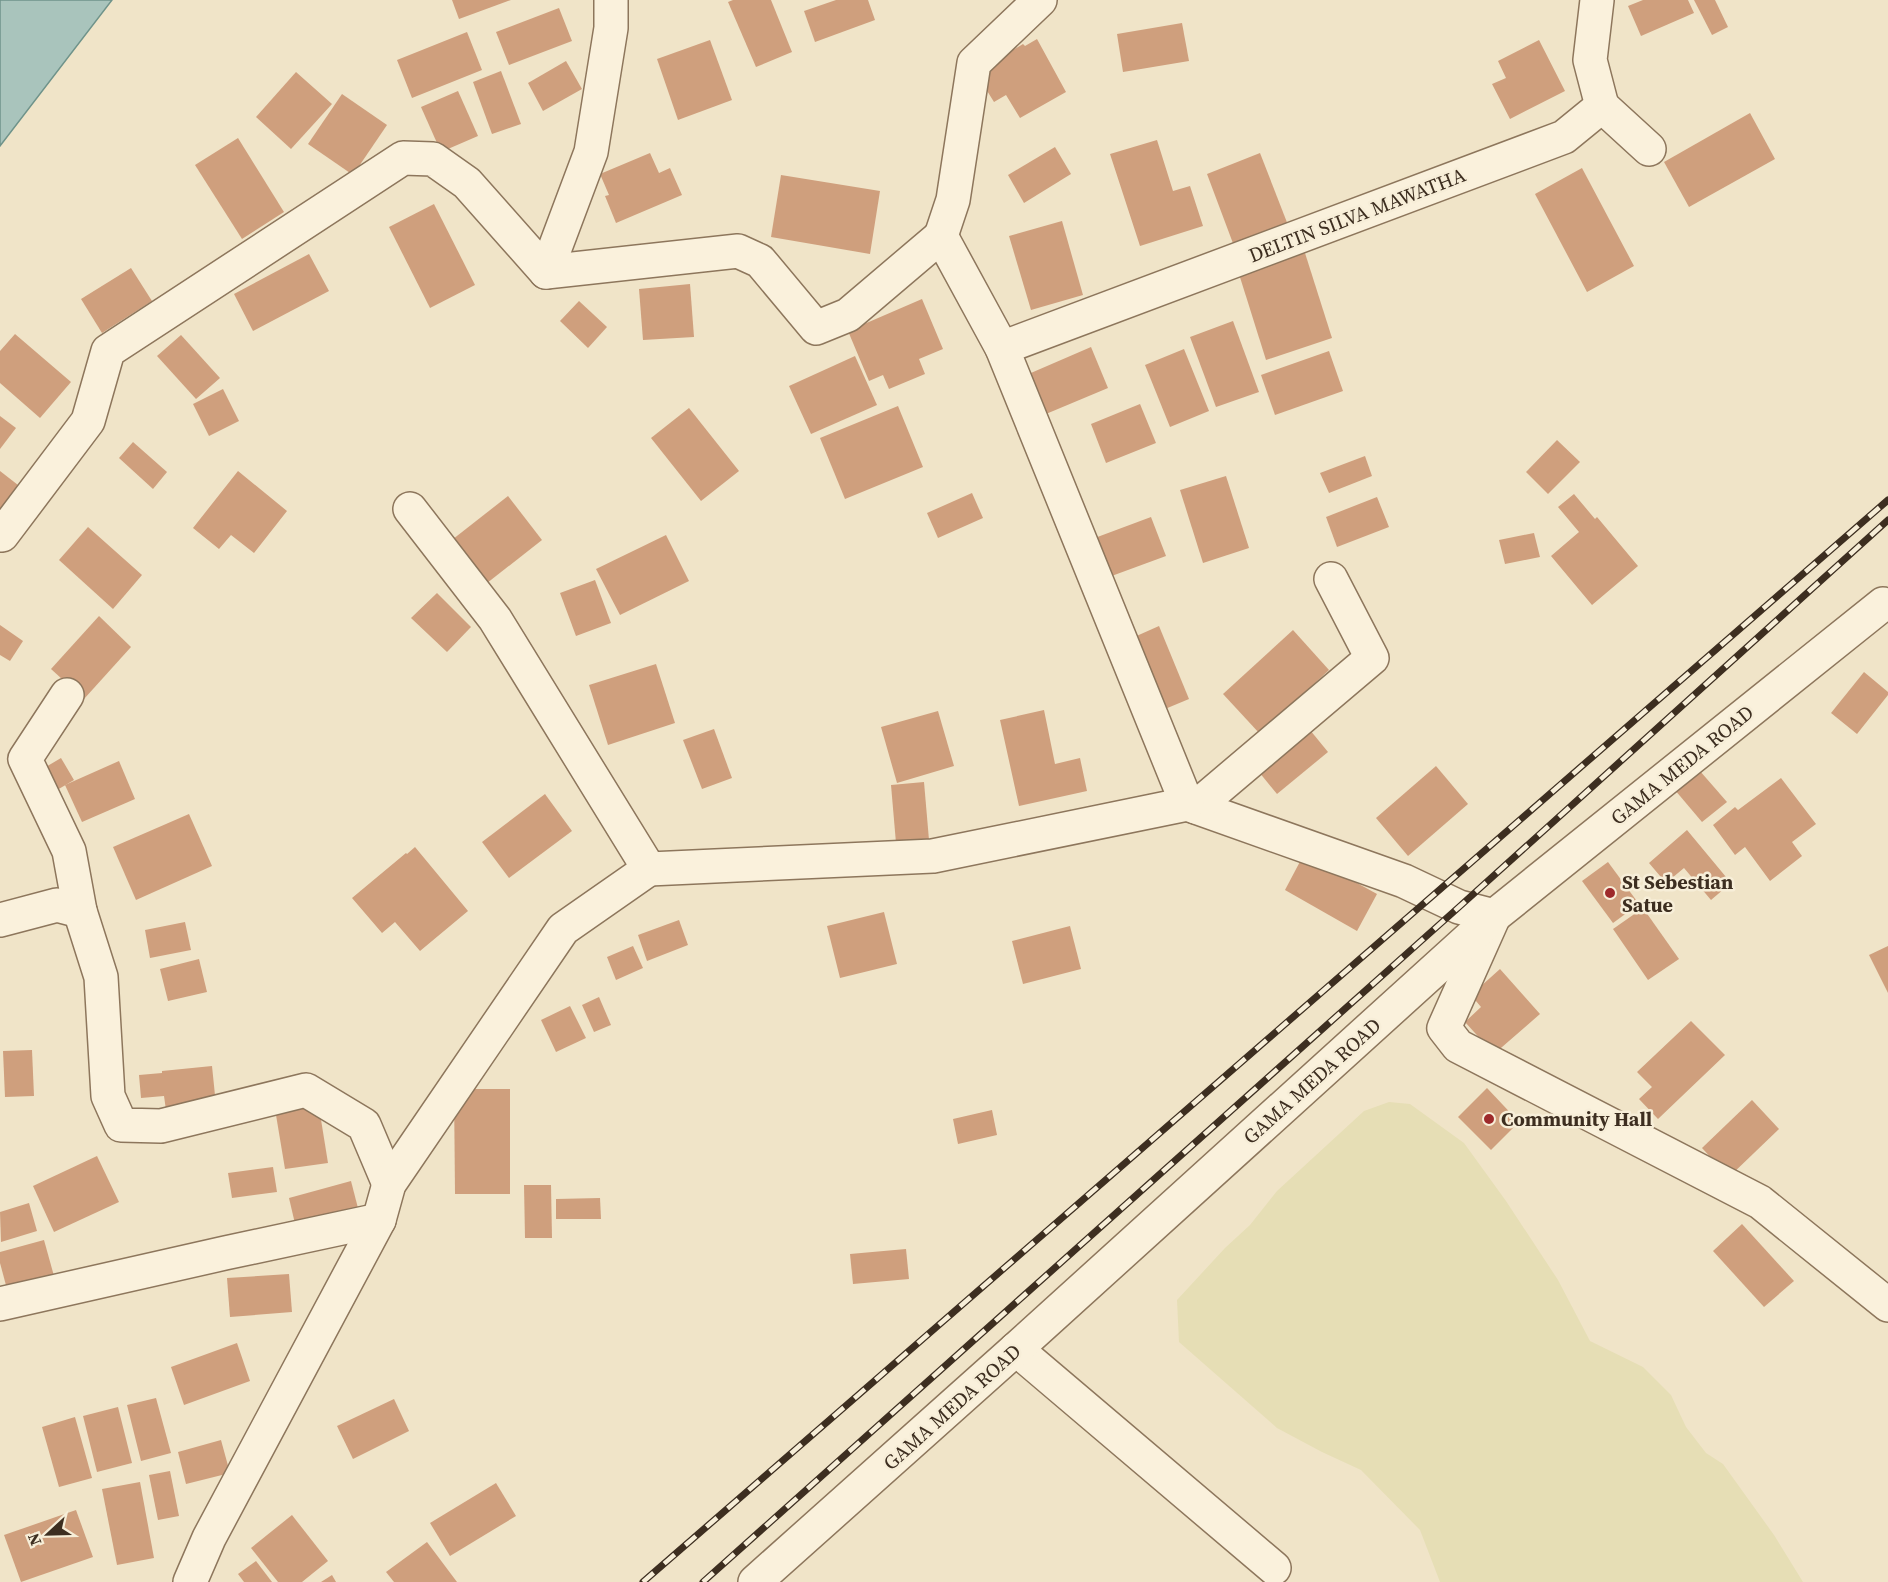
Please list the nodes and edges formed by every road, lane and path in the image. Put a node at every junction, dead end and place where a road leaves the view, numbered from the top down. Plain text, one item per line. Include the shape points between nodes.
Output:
1 (611, 0) edge
2 (1040, 0) edge
3 (1597, 0) edge
4 (1602, 106) junction
5 (1649, 149) dead end
6 (941, 236) junction
7 (546, 272) junction
8 (1002, 348) junction
9 (410, 509) dead end
10 (2, 535) dead end
11 (1332, 579) dead end
12 (1888, 605) edge
13 (66, 695) dead end
14 (12, 760) edge
15 (1192, 806) junction
16 (649, 869) junction
17 (80, 911) junction
18 (1494, 916) junction
19 (0, 920) edge
20 (388, 1185) junction
21 (379, 1220) junction
22 (0, 1304) edge
23 (1888, 1305) edge
24 (1016, 1349) junction
25 (1274, 1568) dead end
26 (190, 1582) edge
27 (755, 1582) edge

1 - 7 street via 611,28 591,152
2 - 6 street via 974,63 953,200
3 - 4 street via 1590,60
4 - 5 street
4 - 8 street, DELTIN SILVA MAWATHA via 1564,137
6 - 7 street via 848,315 816,328 760,261 738,251
6 - 8 street
7 - 10 street via 467,183 433,159 403,159 108,351 88,421
8 - 15 street
9 - 16 street via 495,619
11 - 15 street via 1372,658
12 - 18 street, GAMA MEDA ROAD via 1882,604
13 - 14 street
14 - 17 street via 69,851
15 - 16 street via 933,856
15 - 18 street via 1404,881 1459,907
16 - 20 street via 563,929
17 - 19 street via 57,905
17 - 20 street via 101,977 108,1096 121,1125 161,1126 306,1090 364,1125
18 - 23 street via 1444,1028 1458,1046 1760,1202
18 - 24 street, GAMA MEDA ROAD
20 - 21 street
21 - 22 street
21 - 26 street via 209,1538
24 - 25 street
24 - 27 street, GAMA MEDA ROAD

